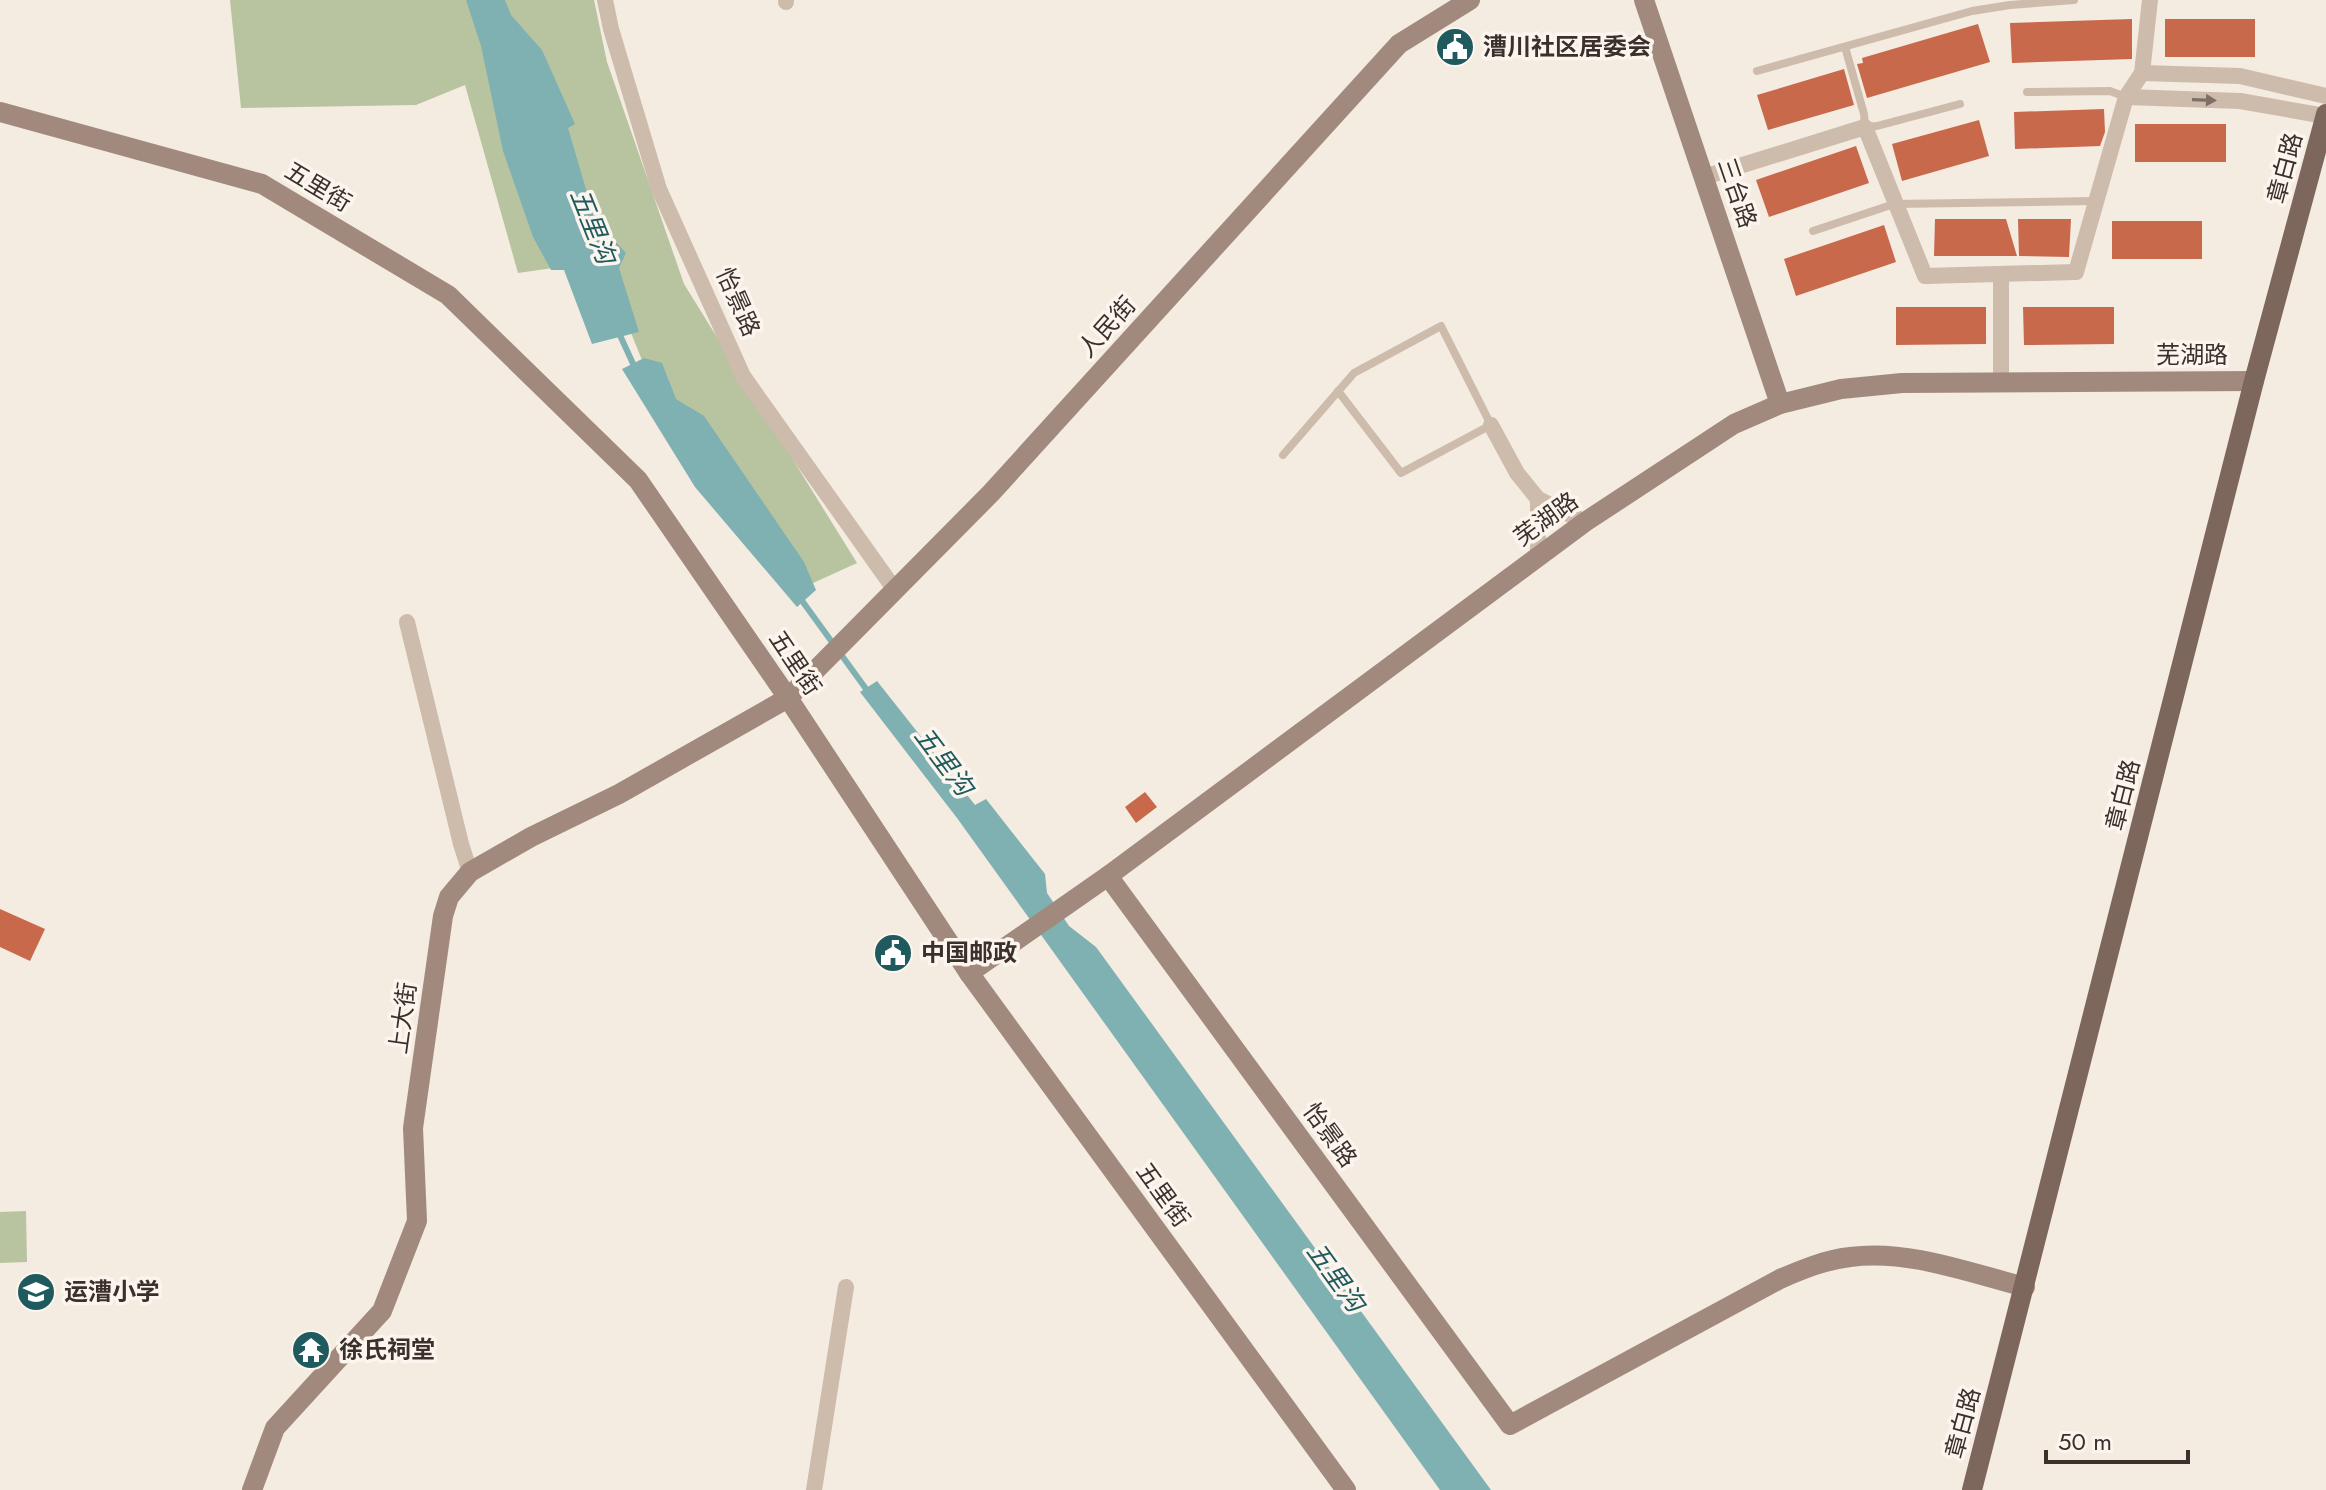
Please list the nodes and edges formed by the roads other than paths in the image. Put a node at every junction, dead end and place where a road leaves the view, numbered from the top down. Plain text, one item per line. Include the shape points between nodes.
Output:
1 (605, 0) edge
2 (1470, 0) edge
3 (1644, 0) edge
4 (2074, 0) edge
5 (2150, 0) edge
6 (1845, 47) junction
7 (1757, 71) dead end
8 (2142, 73) junction
9 (2027, 92) dead end
10 (2326, 96) edge
11 (2126, 97) junction
12 (1960, 104) dead end
13 (0, 112) edge
14 (2326, 115) edge
15 (1865, 127) junction
16 (1704, 177) junction
17 (2096, 201) junction
18 (1894, 204) junction
19 (1813, 231) dead end
20 (2001, 274) junction
21 (2254, 381) junction
22 (2001, 383) junction
23 (1338, 391) junction
24 (1780, 404) junction
25 (1491, 425) junction
26 (1283, 455) dead end
27 (1538, 499) junction
28 (1585, 522) junction
29 (1538, 557) junction
30 (895, 590) junction
31 (407, 622) dead end
32 (788, 698) junction
33 (470, 872) junction
34 (1108, 876) junction
35 (969, 973) junction
36 (846, 1287) dead end
37 (2025, 1287) junction
38 (252, 1490) edge
39 (814, 1490) edge
40 (1346, 1490) edge
41 (1972, 1490) edge

1 - 30 street, 怡景路 via 659,189 743,376
2 - 30 street, 人民街 via 1399,44 991,493
3 - 16 street, 三台路
4 - 6 lane via 1972,11
5 - 8 street
6 - 7 lane
6 - 15 lane
8 - 10 street via 2240,76
8 - 11 street
9 - 11 lane via 2110,91
11 -> 14 street via 2240,101
11 - 17 street
12 - 15 lane
13 - 32 street, 五里街 via 262,184 448,295 638,480
14 - 21 main road, 章白路
15 - 16 street
15 - 18 street
16 - 24 street, 三台路
17 - 18 lane
17 - 20 street via 2076,272
18 - 19 lane
18 - 20 street via 1925,276
20 - 22 street
21 - 22 street, 芜湖路
21 - 37 main road, 章白路
22 - 24 street, 芜湖路 via 1902,383 1841,389
23 - 25 lane via 1401,473
23 - 25 lane via 1354,373 1441,326
23 - 26 lane
24 - 28 street, 芜湖路 via 1720,432
25 - 27 street
27 - 28 street
27 - 29 street
28 - 29 street, 芜湖路
29 - 34 street, 芜湖路
30 - 32 street, 人民街
31 - 33 street
32 - 33 street, 上大街
32 - 35 street, 五里街
33 - 38 street, 上大街 via 449,897 443,916 413,1128 417,1221 382,1311 275,1428
34 - 35 street, 芜湖路
34 - 37 street, 怡景路 via 1510,1425 1780,1279 1822,1262 1850,1256 1899,1257
35 - 40 street, 五里街
36 - 39 street
37 - 41 main road, 章白路

